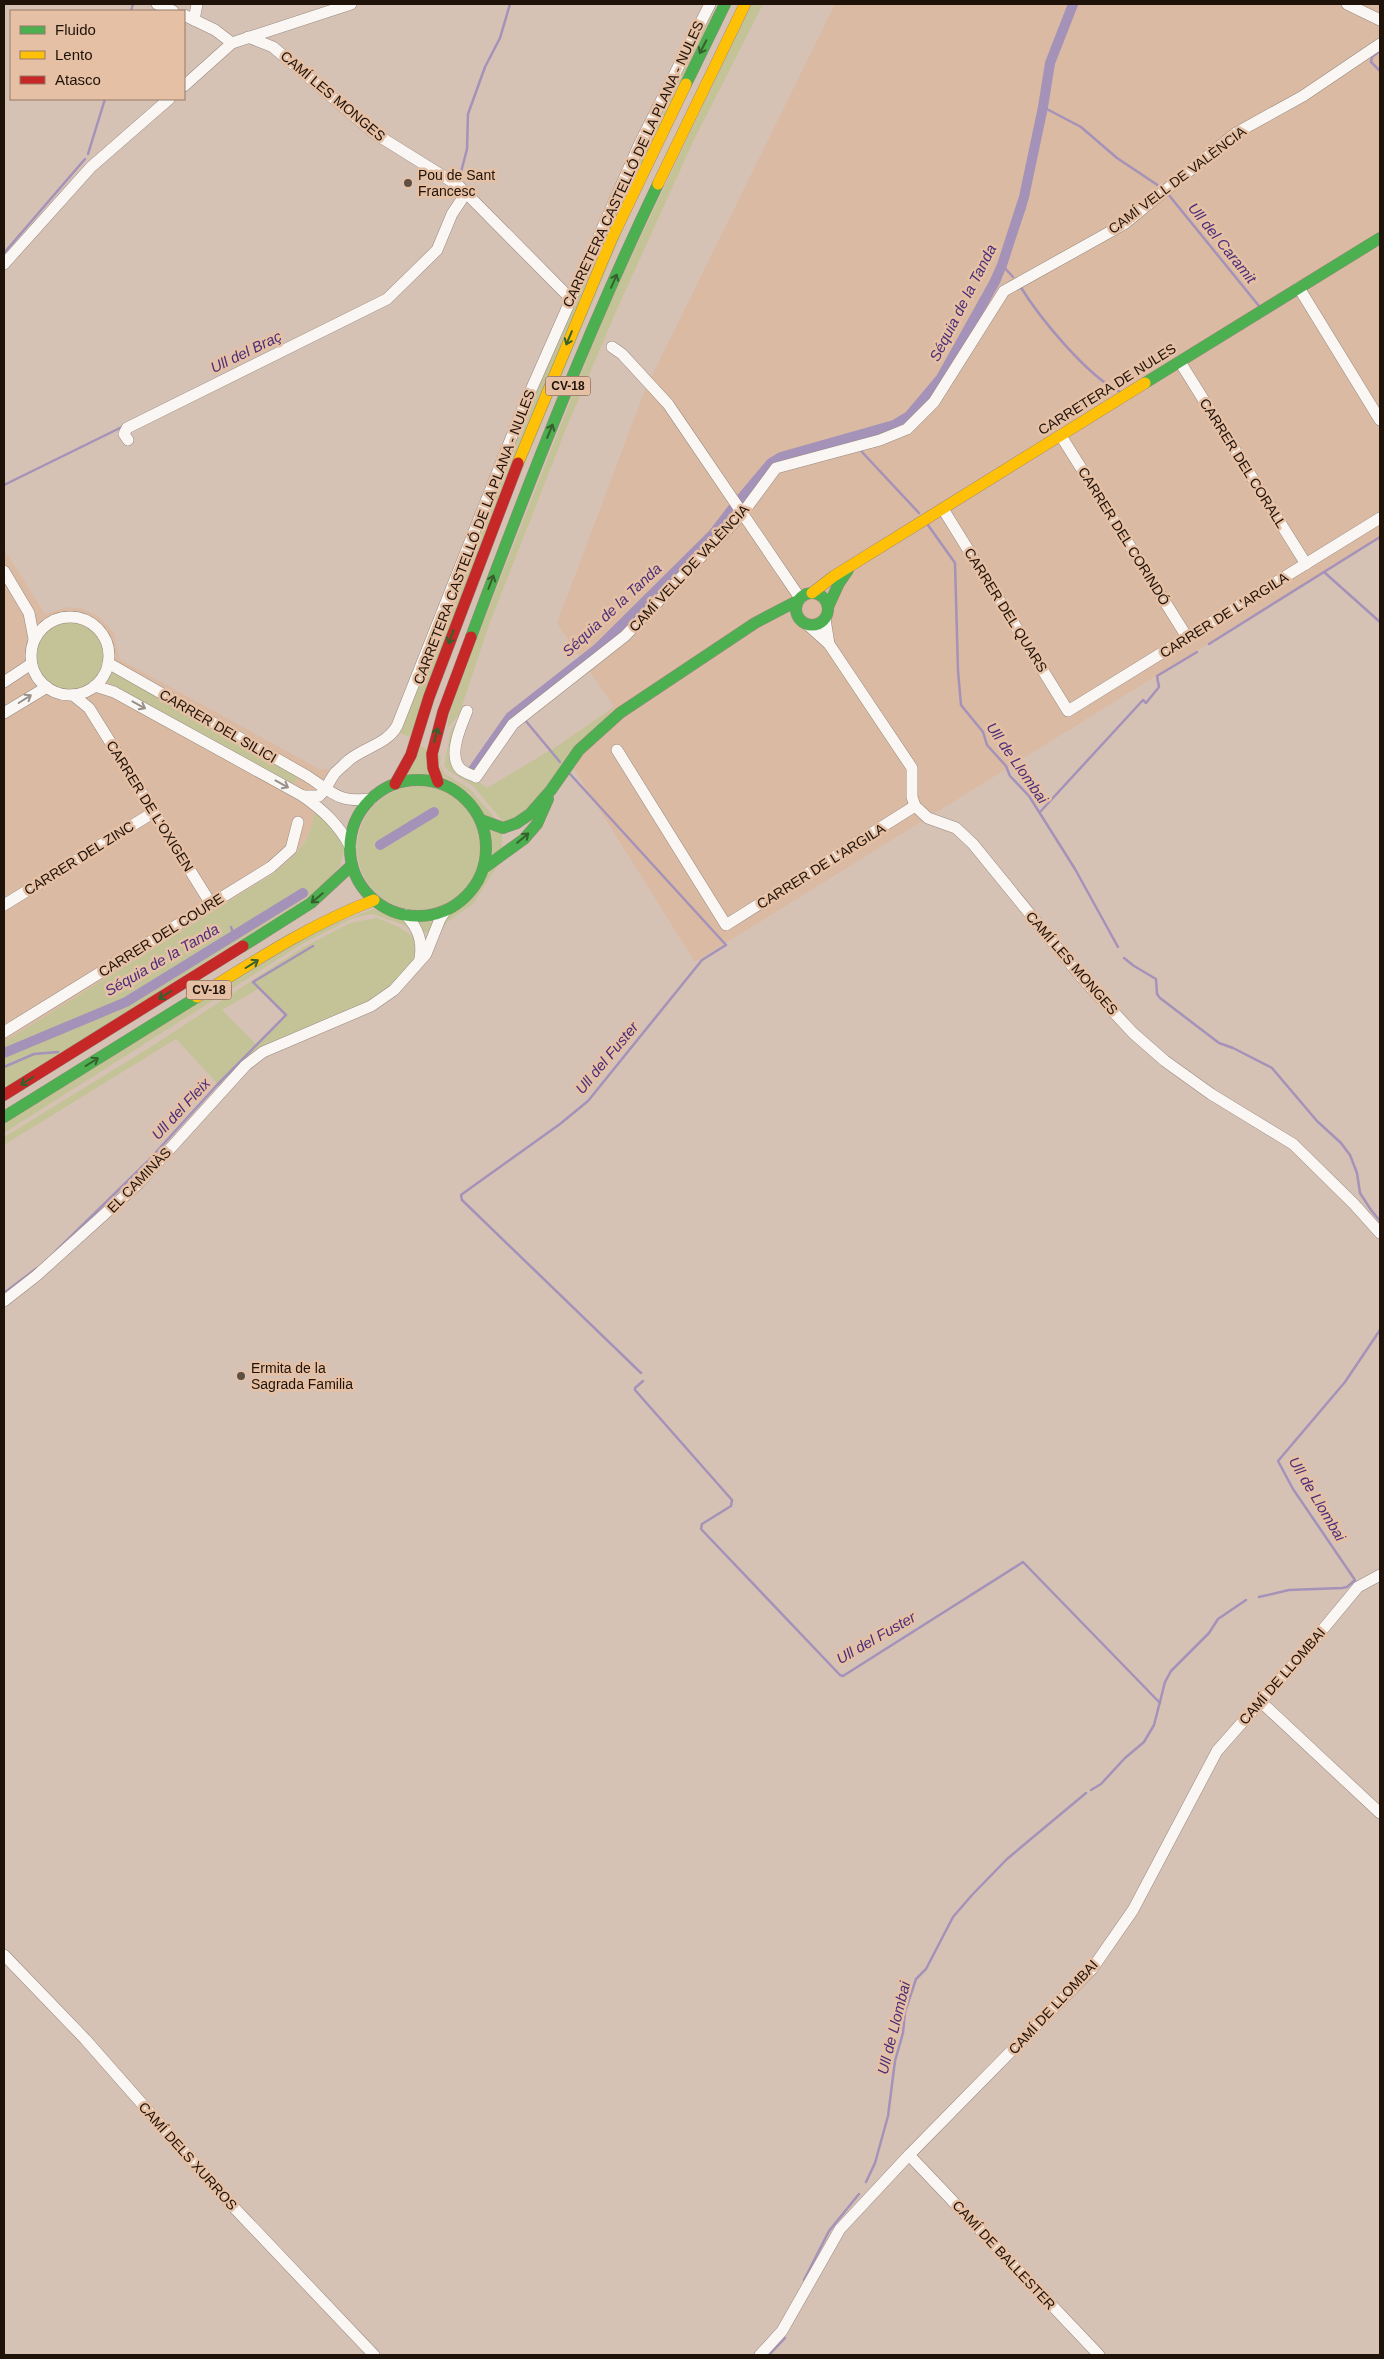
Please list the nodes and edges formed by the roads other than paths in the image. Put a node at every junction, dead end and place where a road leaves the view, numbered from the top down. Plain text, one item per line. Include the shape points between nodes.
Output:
1 (158, 4) edge
2 (197, 4) edge
3 (351, 4) edge
4 (710, 4) edge
5 (725, 4) edge
6 (745, 4) edge
7 (1348, 4) edge
8 (172, 10) edge
9 (189, 18) edge
10 (1380, 20) edge
11 (248, 37) junction
12 (232, 43) junction
13 (1380, 44) edge
14 (185, 85) edge
15 (168, 100) edge
16 (466, 193) junction
17 (1380, 238) edge
18 (4, 264) edge
19 (1299, 288) junction
20 (571, 299) junction
21 (612, 347) dead end
22 (1180, 362) junction
23 (1380, 420) edge
24 (1061, 436) junction
25 (128, 440) dead end
26 (943, 509) junction
27 (742, 514) junction
28 (1380, 518) edge
29 (1306, 564) junction
30 (850, 566) junction
31 (4, 571) edge
32 (804, 596) junction
33 (828, 607) junction
34 (29, 613) junction
35 (825, 619) junction
36 (48, 623) junction
37 (807, 625) junction
38 (742, 634) junction
39 (1187, 637) junction
40 (34, 639) junction
41 (829, 644) junction
42 (108, 663) junction
43 (31, 664) junction
44 (4, 682) edge
45 (47, 687) junction
46 (92, 688) junction
47 (73, 695) junction
48 (89, 708) junction
49 (467, 711) dead end
50 (1068, 711) joint
51 (4, 713) edge
52 (617, 750) dead end
53 (334, 774) junction
54 (307, 776) junction
55 (438, 782) junction
56 (395, 784) junction
57 (554, 787) junction
58 (327, 789) junction
59 (303, 796) junction
60 (371, 799) junction
61 (915, 806) junction
62 (154, 812) junction
63 (481, 820) junction
64 (298, 822) dead end
65 (350, 846) junction
66 (352, 865) junction
67 (484, 868) junction
68 (374, 900) junction
69 (211, 904) junction
70 (4, 905) edge
71 (445, 911) junction
72 (406, 916) junction
73 (419, 962) junction
74 (4, 1032) edge
75 (4, 1095) edge
76 (4, 1117) edge
77 (1380, 1234) edge
78 (4, 1301) edge
79 (1380, 1575) edge
80 (1260, 1701) junction
81 (1380, 1813) edge
82 (4, 1955) edge
83 (909, 2155) junction
84 (374, 2355) edge
85 (760, 2355) edge
86 (1099, 2355) edge

1 - 8 street
2 - 9 street
3 - 11 street
4 - 20 street via 640,143
5 -> 56 main road, CARRETERA CASTELLÓ DE LA PLANA - NULES / CV-18 via 649,159 564,350 487,540 410,756
55 -> 6 main road, CV-18 via 432,754 443,712 528,485 642,217
7 - 10 street
9 - 12 street via 215,30
11 - 12 street
11 - 16 street, CAMÍ LES MONGES via 273,47 374,133 460,186
12 - 14 street
13 - 27 street, CAMÍ VELL DE VALÈNCIA via 1303,96 1236,133 1124,224 1004,291 934,402 908,429 880,440 776,468
15 - 18 street via 91,167
16 - 20 street, CAMÍ LES MONGES
16 - 25 street via 452,214 437,250 387,299 127,428 124,434
17 - 19 main road, CARRETERA DE NULES
19 - 22 main road, CARRETERA DE NULES
19 - 23 street
20 - 53 street via 517,424 394,733
21 - 27 street via 668,404
22 - 24 main road, CARRETERA DE NULES
22 - 29 street, CARRER DEL CORALL
24 - 26 main road, CARRETERA DE NULES
24 - 39 street, CARRER DEL CORINDÓ
26 - 30 main road, CARRETERA DE NULES
26 - 50 street, CARRER DEL QUARS
27 - 32 street via 792,587
27 - 49 street, CAMÍ VELL DE VALÈNCIA via 625,636 513,724 476,777 463,772 457,764 456,751
28 - 29 street, CARRER DE L'ARGILA
29 - 39 street, CARRER DE L'ARGILA
30 - 32 main road, CARRETERA DE NULES
30 - 33 main road, CARRETERA DE NULES
31 - 34 street
32 - 33 main road via 820,595
32 - 37 main road via 795,610 798,619
32 - 38 main road, CARRETERA DE NULES via 786,610 760,620
33 - 35 main road
34 - 36 street
34 - 40 street
35 - 37 main road via 817,625
35 - 41 street
36 - 40 street
36 - 42 street via 72,617 96,627 105,637
37 - 38 main road, CARRETERA DE NULES via 785,622 764,625
37 - 41 street
38 - 57 main road, CARRETERA DE NULES via 639,697 611,718 586,742
39 - 50 street, CARRER DE L'ARGILA
40 - 43 street
41 - 61 street via 912,768
42 - 46 street via 104,676
42 - 54 street, CARRER DEL SILICI
43 - 44 street
43 - 45 street
45 - 47 street
51 -> 45 street
46 - 47 street
46 - 48 street
46 -> 59 street, CARRER DEL SILICI via 114,692
47 - 48 street, CARRER DE L'OXIGEN
48 - 62 street, CARRER DE L'OXIGEN
52 - 61 street, CARRER DE L'ARGILA via 726,925
53 - 54 street
53 - 58 street
54 - 58 street, CARRER DEL SILICI
55 - 56 main road, CV-18 via 415,780
55 - 63 main road, CV-18 via 461,794
56 - 60 main road, CV-18
57 - 63 main road, CARRETERA DE NULES via 518,823 503,828
67 -> 57 main road, CARRETERA DE NULES via 524,839 537,824
58 - 59 street via 320,796
58 - 60 street, CARRER DEL SILICI via 345,800
59 - 65 street, CARRER DEL SILICI via 328,814 340,827
60 - 65 main road, CV-18 via 356,820
61 - 77 street, CAMÍ LES MONGES via 928,818 956,828 972,844 1082,978 1133,1033 1211,1094 1293,1144
62 - 69 street, CARRER DE L'OXIGEN
62 - 70 street, CARRER DEL ZINC
63 - 67 main road, CV-18 via 487,844
64 - 69 street, CARRER DEL COURE via 291,849 271,867
65 - 66 main road, CV-18
66 - 68 main road, CV-18 via 360,884
66 -> 75 main road, CV-18 via 311,903 285,921
67 - 71 main road, CV-18 via 470,894
68 - 72 main road, CV-18
76 -> 68 main road, CV-18 via 297,936 333,916
69 - 74 street, CARRER DEL COURE
71 - 72 main road, CV-18 via 427,916
71 - 73 street, EL CAMINÀS via 426,954
72 - 73 street via 419,935
73 - 78 street, EL CAMINÀS via 394,990 371,1006 263,1052 246,1065 139,1183
79 - 80 street, CAMÍ DE LLOMBAI via 1358,1587
80 - 81 street
80 - 83 street, CAMÍ DE LLOMBAI via 1216,1751 1133,1910 1092,1969
82 - 84 street, CAMÍ DELS XURROS via 85,2039 224,2197
83 - 85 street, CAMÍ DE LLOMBAI via 840,2229 782,2331
83 - 86 street, CAMÍ DE BALLESTER

